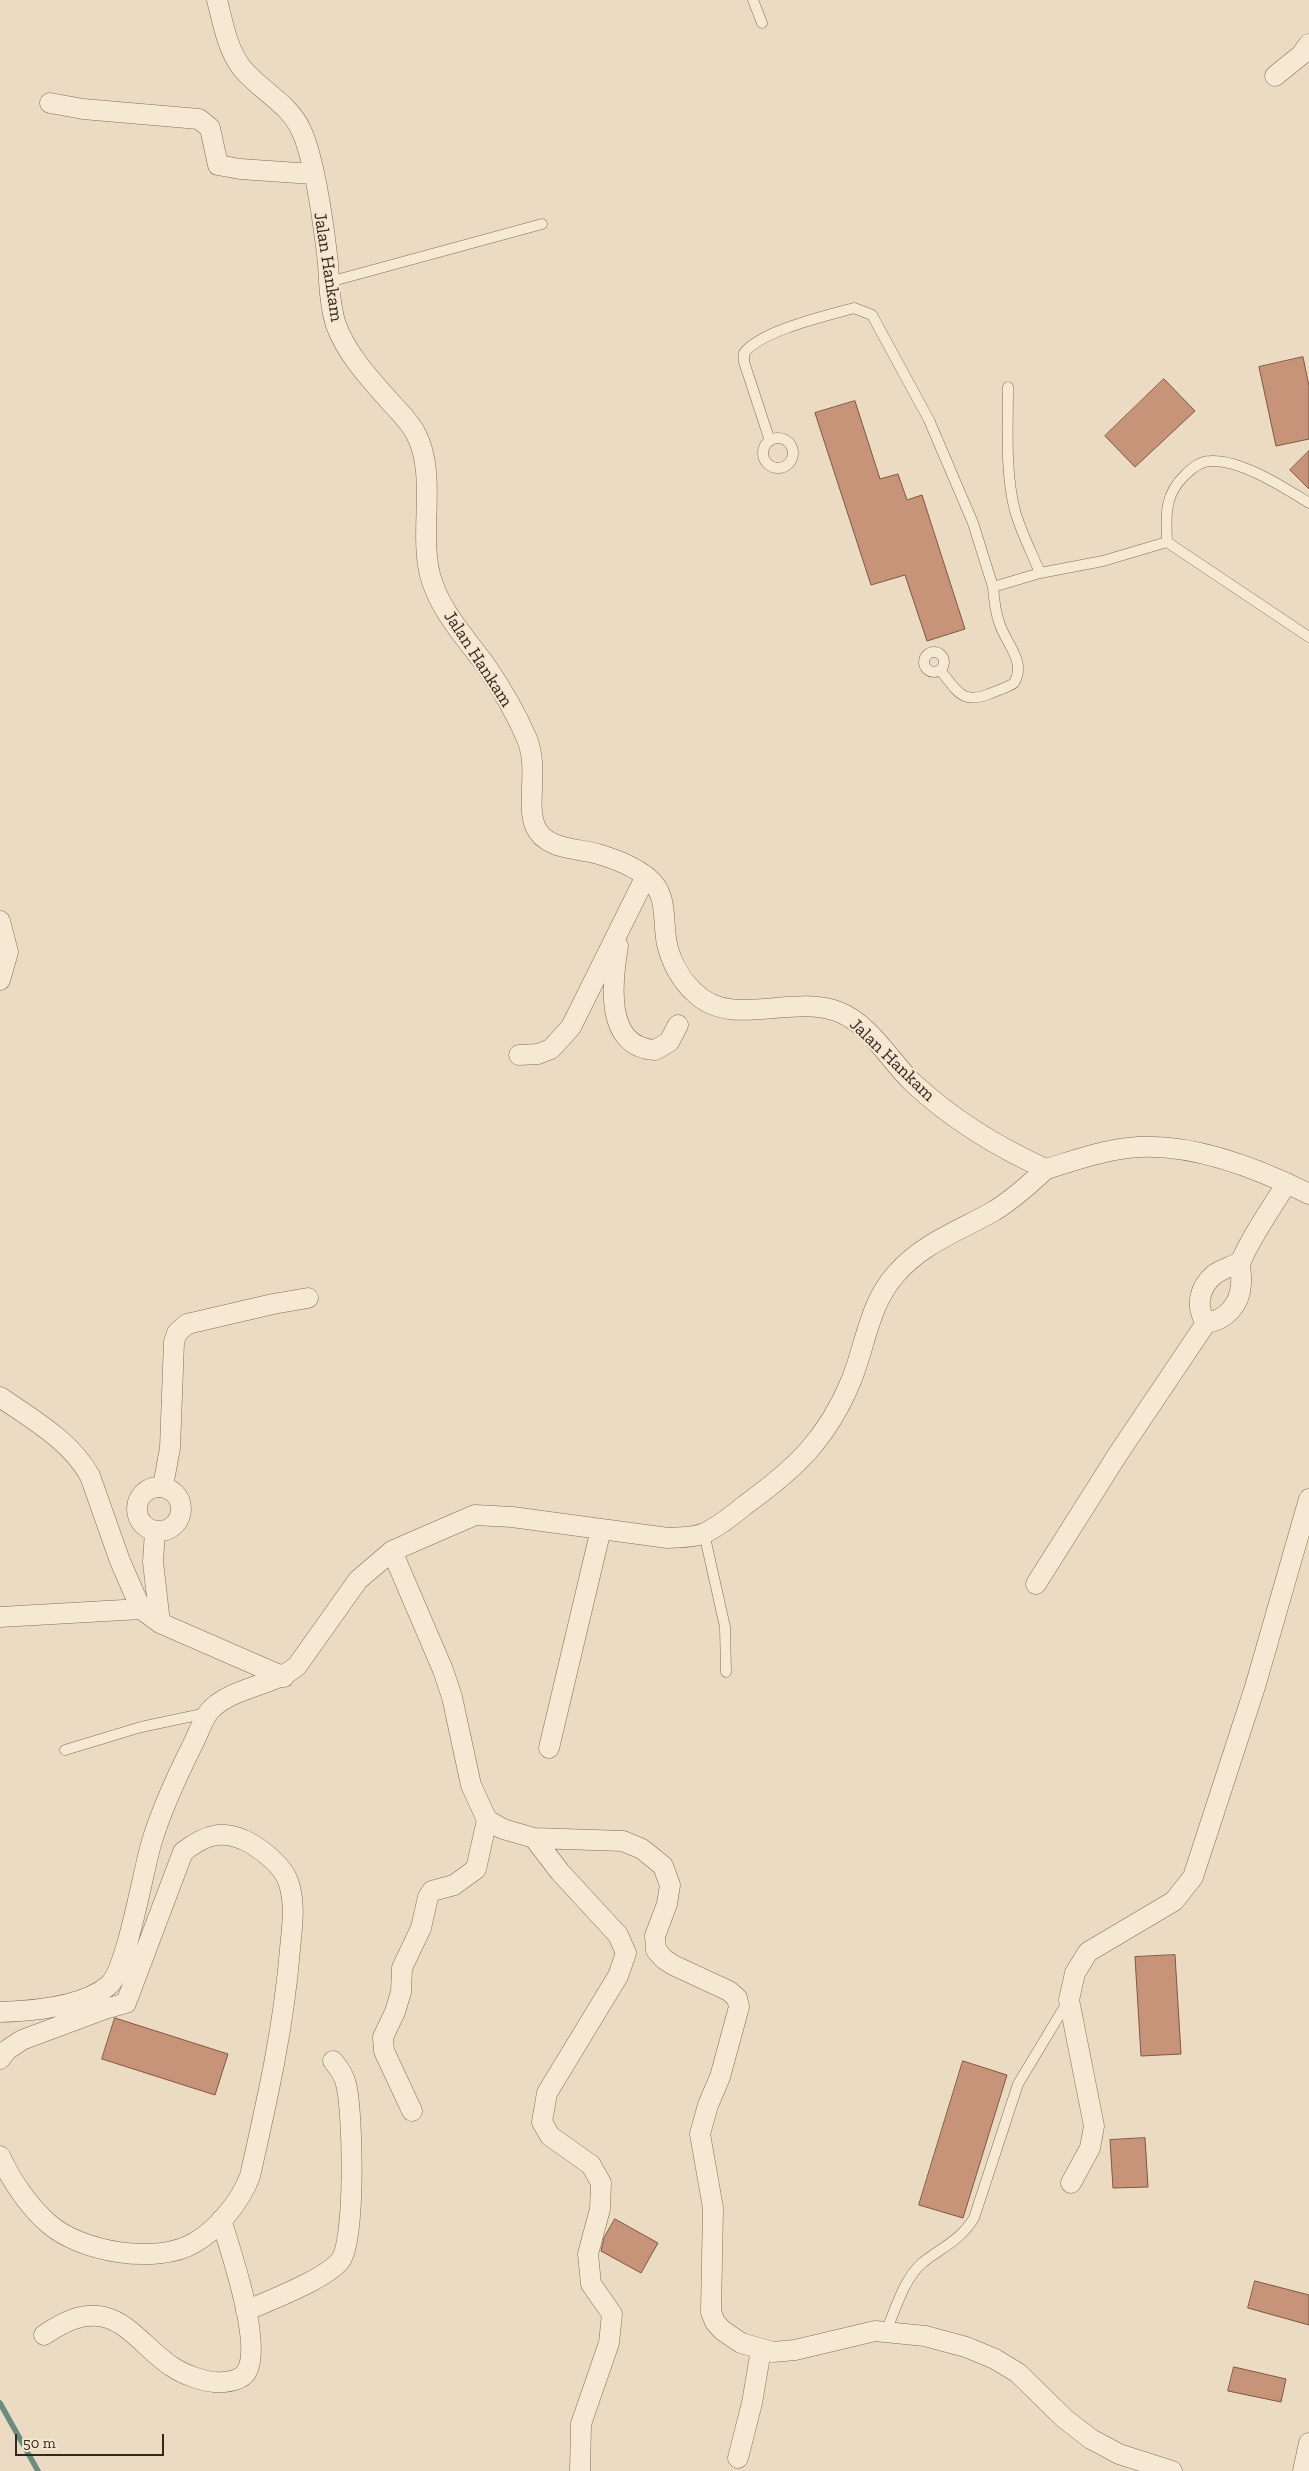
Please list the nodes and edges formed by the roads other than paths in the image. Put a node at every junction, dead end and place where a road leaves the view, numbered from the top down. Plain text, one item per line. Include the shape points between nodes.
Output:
1 (217, 0) edge
2 (753, 0) edge
3 (762, 22) dead end
4 (1309, 44) edge
5 (1275, 76) dead end
6 (50, 103) dead end
7 (313, 174) junction
8 (542, 224) dead end
9 (329, 282) junction
10 (1008, 387) dead end
11 (770, 441) dead end
12 (1309, 503) edge
13 (1167, 542) junction
14 (1040, 573) junction
15 (993, 587) junction
16 (1309, 637) edge
17 (940, 670) dead end
18 (646, 876) junction
19 (0, 921) edge
20 (620, 929) junction
21 (0, 980) edge
22 (678, 1025) dead end
23 (519, 1055) dead end
24 (1046, 1168) junction
25 (1287, 1183) junction
26 (1309, 1194) edge
27 (1240, 1262) junction
28 (308, 1298) dead end
29 (1206, 1323) junction
30 (0, 1396) edge
31 (163, 1486) junction
32 (1309, 1499) edge
33 (601, 1529) junction
34 (155, 1531) junction
35 (704, 1533) junction
36 (392, 1551) junction
37 (1036, 1584) dead end
38 (140, 1609) junction
39 (0, 1617) edge
40 (160, 1623) junction
41 (726, 1672) dead end
42 (284, 1676) junction
43 (208, 1713) junction
44 (550, 1748) dead end
45 (65, 1750) dead end
46 (487, 1820) junction
47 (534, 1838) junction
48 (152, 1841) junction
49 (183, 1852) junction
50 (1069, 2000) junction
51 (0, 2012) edge
52 (0, 2059) edge
53 (333, 2061) dead end
54 (412, 2111) dead end
55 (0, 2156) edge
56 (1071, 2183) dead end
57 (221, 2220) junction
58 (246, 2311) junction
59 (886, 2332) junction
60 (44, 2335) dead end
61 (762, 2350) junction
62 (1309, 2443) edge
63 (738, 2458) dead end
64 (580, 2471) edge
65 (1172, 2471) edge
66 (1303, 2471) edge

1 - 7 street, Jalan Hankam via 236,59 247,74 296,120 305,140
2 - 3 lane
4 - 5 street via 1301,55
6 - 7 street via 83,110 199,120 210,128 218,165
7 - 9 street, Jalan Hankam
8 - 9 lane
9 - 18 street, Jalan Hankam via 332,311 345,345 418,437 425,468 425,548 432,582 452,621 496,680 527,740 533,764 533,812 537,828 551,842 604,856
10 - 14 lane via 1012,497 1018,521
11 - 15 lane via 744,362 744,353 791,325 854,308 868,312 929,420 973,523
12 - 13 lane via 1270,479 1220,462 1204,462 1190,470 1170,494 1166,506
13 - 14 lane via 1103,562
13 - 16 lane
14 - 15 lane
15 - 17 lane via 999,623 1018,660 1019,673 1014,683 969,699 962,696
18 - 20 street
18 - 24 street, Jalan Hankam via 663,899 670,957 686,983 702,1000 731,1011 796,1006 842,1013 860,1025 910,1080 946,1112 987,1140
19 - 21 street via 8,952
20 - 22 street via 612,992 622,1031 634,1045 655,1050 670,1042
20 - 23 street via 566,1033 551,1049 538,1054
24 - 25 street via 1100,1153 1150,1148 1217,1158
24 - 35 street via 996,1210 920,1251 895,1275 873,1311 844,1397 821,1436 803,1459 777,1481
25 - 26 street
25 - 27 street
27 - 29 street via 1239,1297 1228,1316
27 - 29 street via 1215,1274 1201,1294 1199,1313
28 - 31 street via 201,1320 187,1324 177,1333 170,1448
29 - 37 street
30 - 38 street via 42,1426 84,1464
31 - 34 street via 148,1489 136,1508 142,1523
31 - 34 street via 177,1494 181,1501 180,1516 170,1528
32 - 50 street via 1255,1688 1192,1877 1174,1901 1088,1952 1075,1973
33 - 35 street via 668,1538
33 - 36 street via 475,1515
33 - 44 street
34 - 40 street via 153,1562
35 - 41 lane via 725,1627
36 - 42 street via 358,1580 297,1666
36 - 46 street via 443,1670 471,1785
38 - 39 street
38 - 40 street
40 - 42 street
42 - 43 street via 237,1693
43 - 45 lane via 140,1727
43 - 48 street via 173,1785
46 - 47 street
46 - 54 street via 476,1868 454,1885 432,1891 428,1897 421,1928 402,1968 401,1992 395,2012 383,2037 384,2052
47 - 61 street via 623,1841 652,1856 663,1866 670,1885 667,1904 654,1936 656,1950 673,1965 729,1991 737,1998 737,2016 700,2134 713,2208 710,2300 715,2322 722,2330 733,2339
47 - 64 street via 560,1872 618,1935 626,1954 618,1976 546,2093 542,2122 550,2136 591,2165 601,2183 600,2209 588,2254 591,2284 612,2314 609,2343 581,2424
48 - 49 street
48 - 51 street via 124,1955 110,1984 64,2004 38,2010
49 - 52 street via 126,2003 22,2040 6,2050
49 - 57 street via 207,1836 225,1835 244,1840 280,1867 288,1881 293,1912 284,2015 269,2093 246,2188
50 - 56 street via 1094,2126 1090,2148
50 - 59 lane via 1018,2084 974,2218 965,2233 921,2264 902,2295
53 - 58 street via 342,2073 348,2092 351,2217 346,2248 340,2261 310,2282
55 - 57 street via 18,2186 50,2224 96,2247 135,2253 181,2249 204,2236
57 - 58 street
58 - 60 street via 251,2352 249,2366 244,2376 221,2382 194,2377 172,2367 126,2330 102,2317 73,2319
59 - 61 street via 846,2337 795,2350
59 - 65 street via 925,2336 995,2358 1018,2372 1065,2419 1091,2439 1128,2458
61 - 63 street
62 - 66 street

